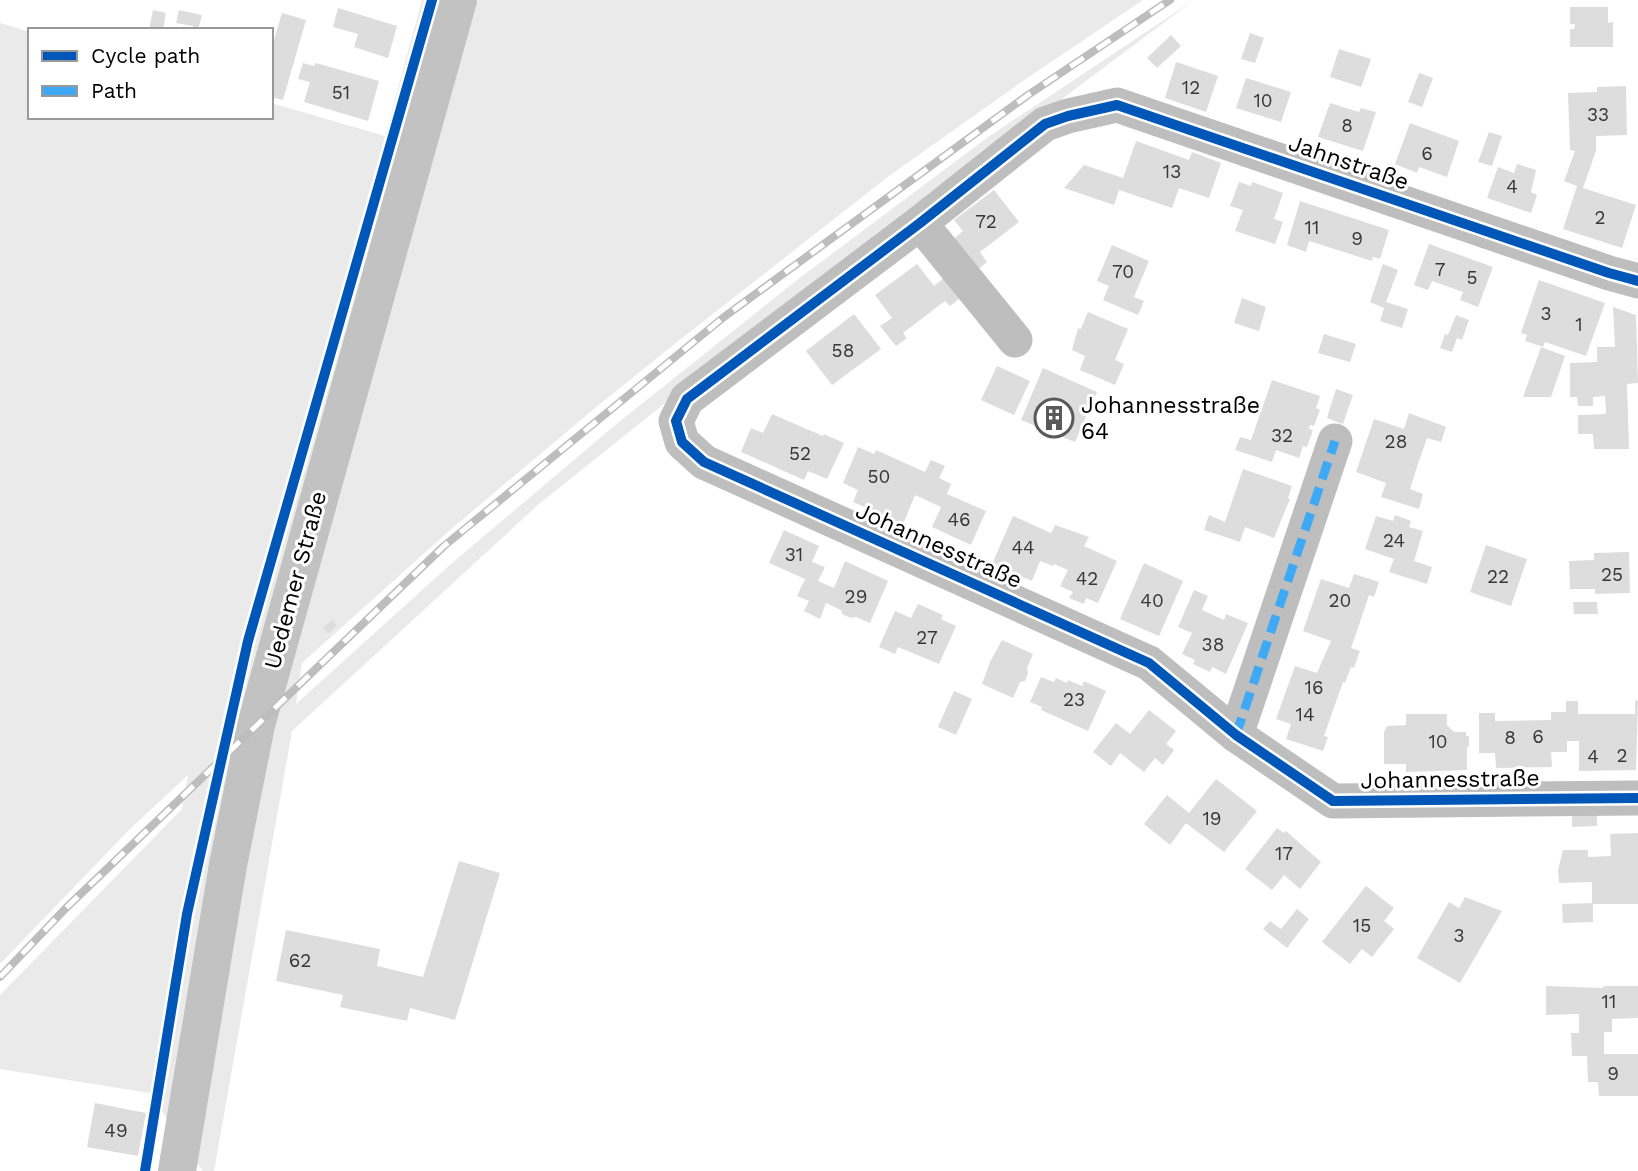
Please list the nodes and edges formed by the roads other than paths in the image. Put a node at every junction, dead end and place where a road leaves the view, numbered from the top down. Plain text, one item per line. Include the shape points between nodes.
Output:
1 (458, 0) edge
2 (1045, 124) joint
3 (920, 223) junction
4 (1638, 281) edge
5 (1015, 340) dead end
6 (1335, 441) dead end
7 (1236, 735) junction
8 (1638, 798) edge
9 (177, 1171) edge

1 - 9 main road, Uedemer Straße via 256,725
2 - 3 street, Johannesstraße
2 - 4 street, Jahnstraße via 1117,105
3 - 5 street
3 - 7 street, Johannesstraße via 687,399 676,421 682,442 704,462 1149,663
6 - 7 street
7 - 8 street, Johannesstraße via 1333,801

